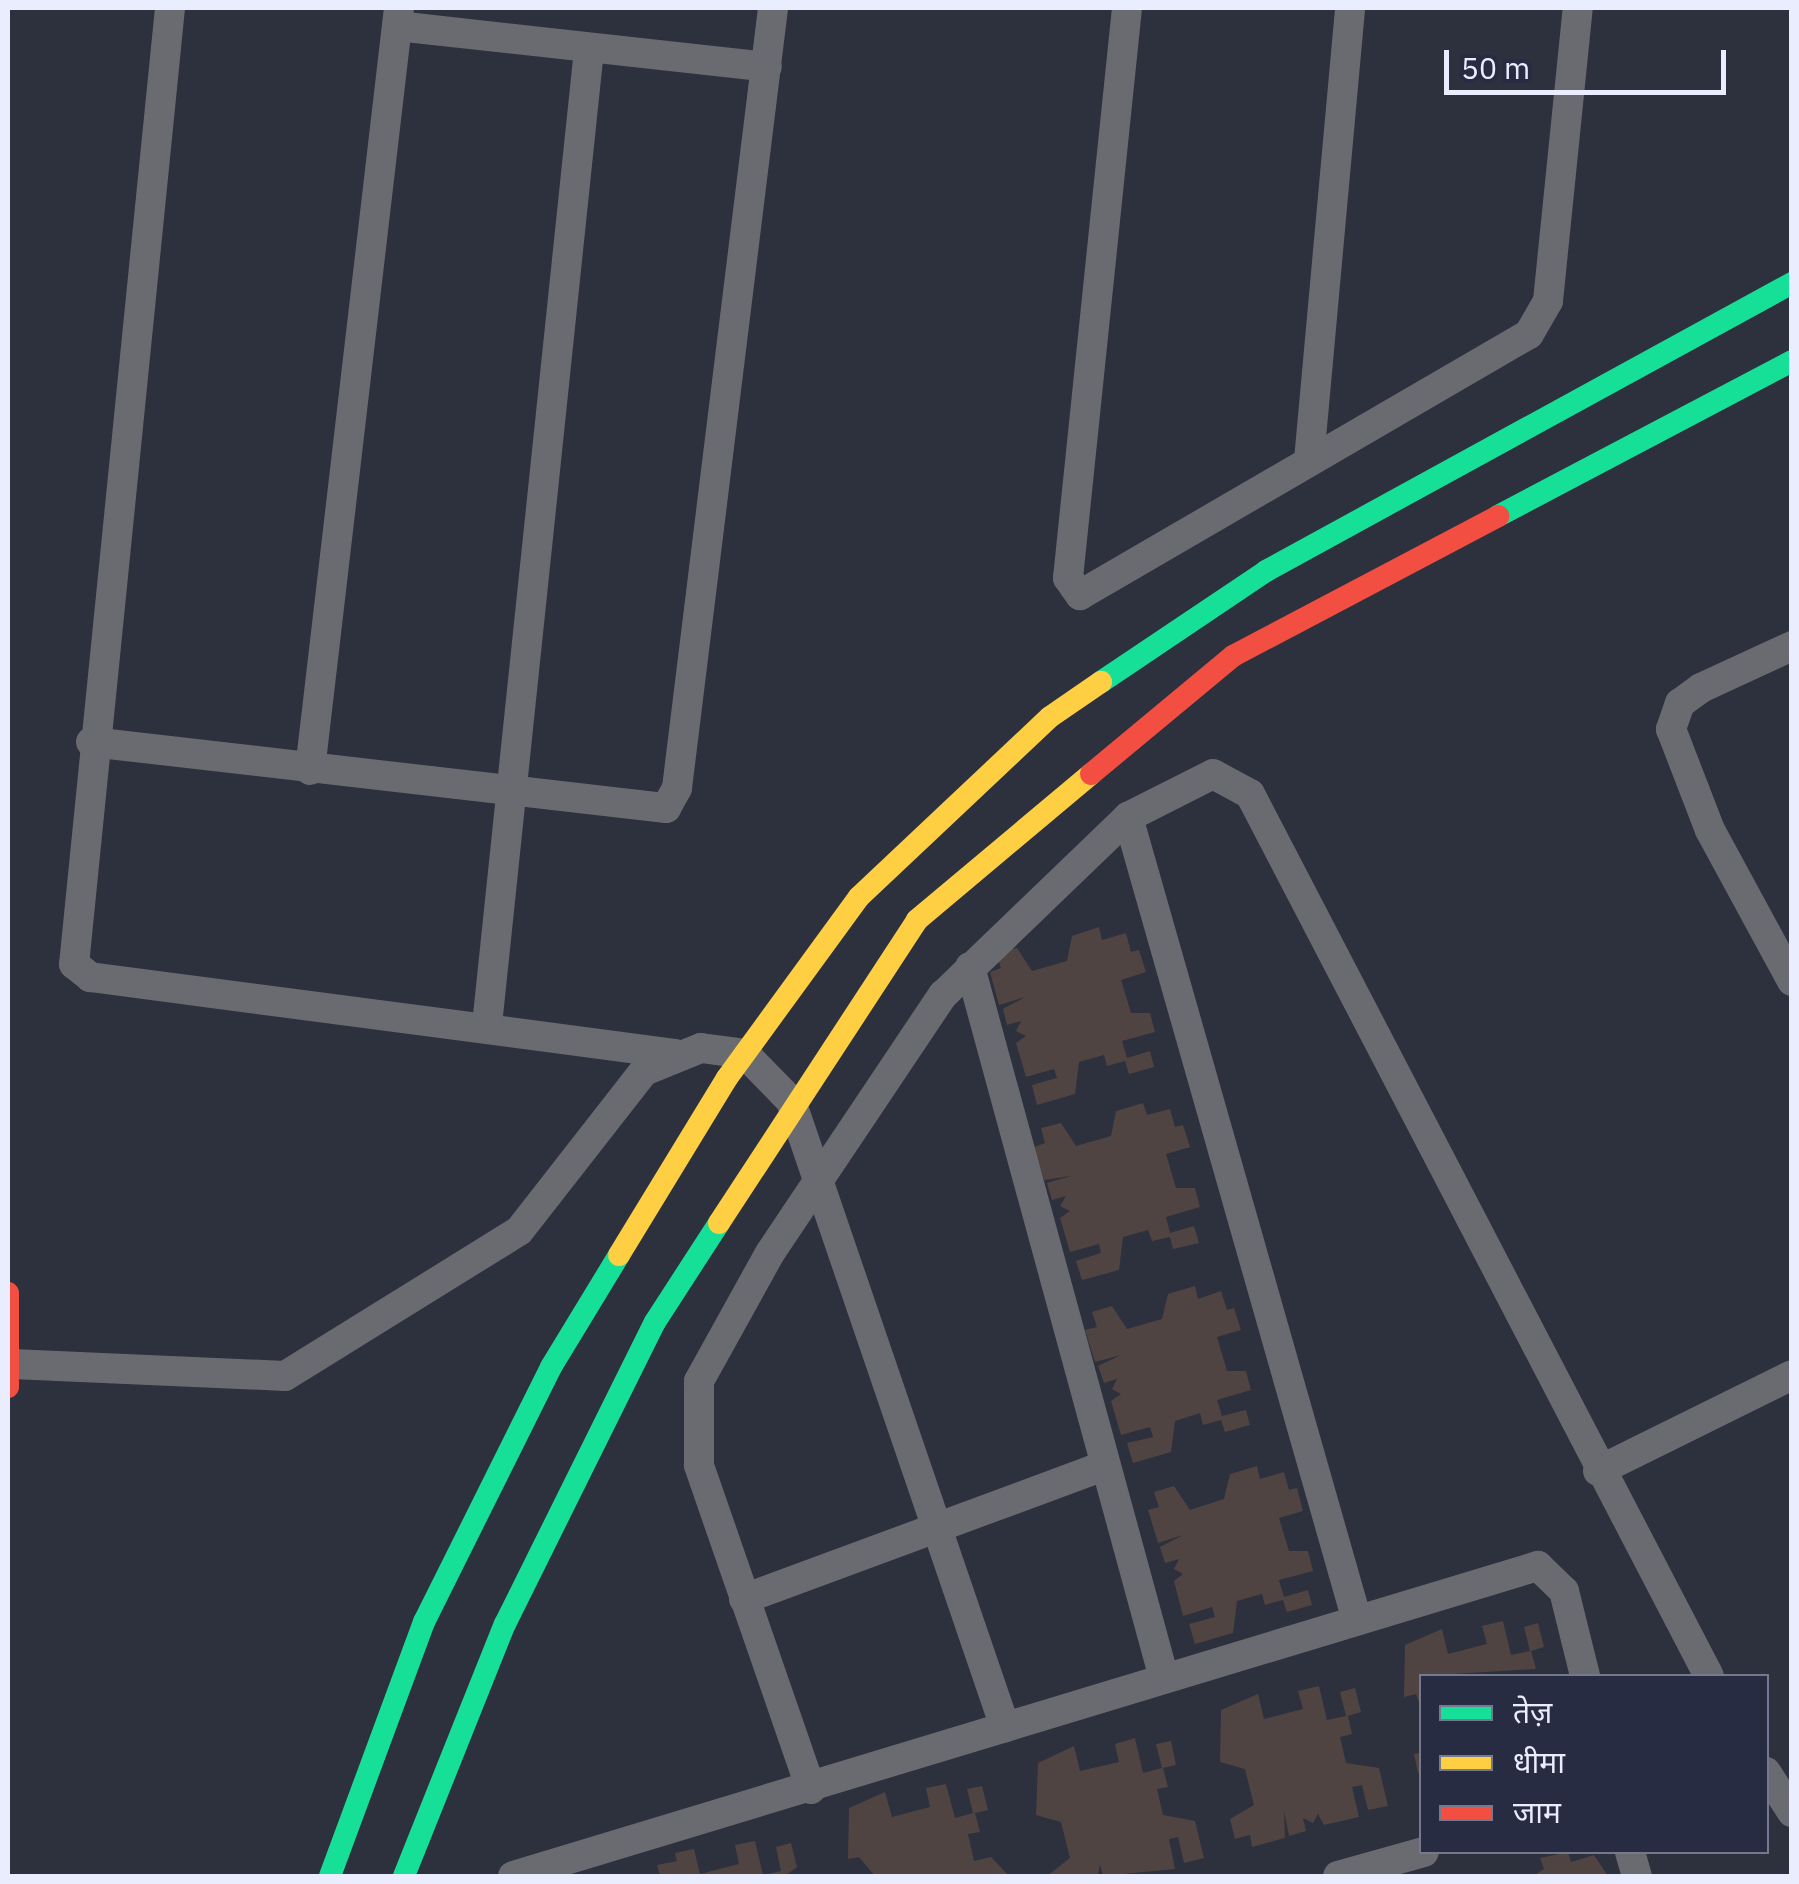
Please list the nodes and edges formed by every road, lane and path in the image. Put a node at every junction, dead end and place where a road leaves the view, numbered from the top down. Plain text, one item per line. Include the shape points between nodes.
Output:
1 (170, 8) edge
2 (774, 8) edge
3 (1127, 8) edge
4 (1350, 8) edge
5 (1578, 8) edge
6 (398, 17) edge
7 (589, 49) junction
8 (767, 67) junction
9 (1792, 283) edge
10 (1792, 361) edge
11 (1309, 460) junction
12 (1792, 646) edge
13 (90, 742) junction
14 (310, 770) junction
15 (511, 792) junction
16 (1128, 817) junction
17 (970, 967) junction
18 (1792, 981) edge
19 (487, 1026) junction
20 (676, 1054) junction
21 (744, 1054) junction
22 (791, 1101) junction
23 (817, 1180) junction
24 (8, 1292) edge
25 (1792, 1375) edge
26 (10, 1376) edge
27 (1103, 1466) junction
28 (1598, 1471) junction
29 (936, 1530) junction
30 (744, 1600) junction
31 (1356, 1617) junction
32 (1585, 1674) edge
33 (1708, 1674) edge
34 (1164, 1678) junction
35 (1005, 1727) junction
36 (1769, 1777) edge
37 (811, 1789) junction
38 (1792, 1812) edge
39 (1417, 1861) edge
40 (330, 1876) edge
41 (404, 1876) edge
42 (512, 1876) edge
43 (1338, 1876) edge

1 - 13 street
2 - 8 street
3 - 11 street via 1067,587 1094,591
4 - 11 street
5 - 11 street via 1540,321 1510,348
6 - 7 street
6 - 14 street
7 - 8 street
7 - 15 street
8 - 15 street via 673,800 652,811
9 - 21 street via 1365,512 1050,717 859,897
10 - 22 street via 1233,656 926,910
12 - 18 street via 1701,688 1680,703 1671,729 1710,830
13 - 14 street
13 - 19 street via 71,949 80,971
14 - 15 street
15 - 19 street
16 - 17 street
16 - 28 street via 1213,774 1250,794
16 - 31 street
17 - 23 street
17 - 27 street
19 - 20 street
20 - 21 street
20 - 26 street via 628,1084 518,1230 308,1366 238,1381
21 - 22 street
21 - 40 street via 609,1267 490,1486 424,1622
22 - 23 street
22 - 41 street via 597,1430 458,1731
23 - 29 street
23 - 30 street via 710,1357 695,1400 699,1465
24 - 26 street
25 - 28 street
27 - 29 street
27 - 34 street
28 - 33 street
29 - 30 street
29 - 35 street
30 - 37 street
31 - 32 street via 1538,1566 1564,1591
31 - 34 street
34 - 35 street
35 - 37 street
36 - 38 street
37 - 42 street
39 - 43 street

